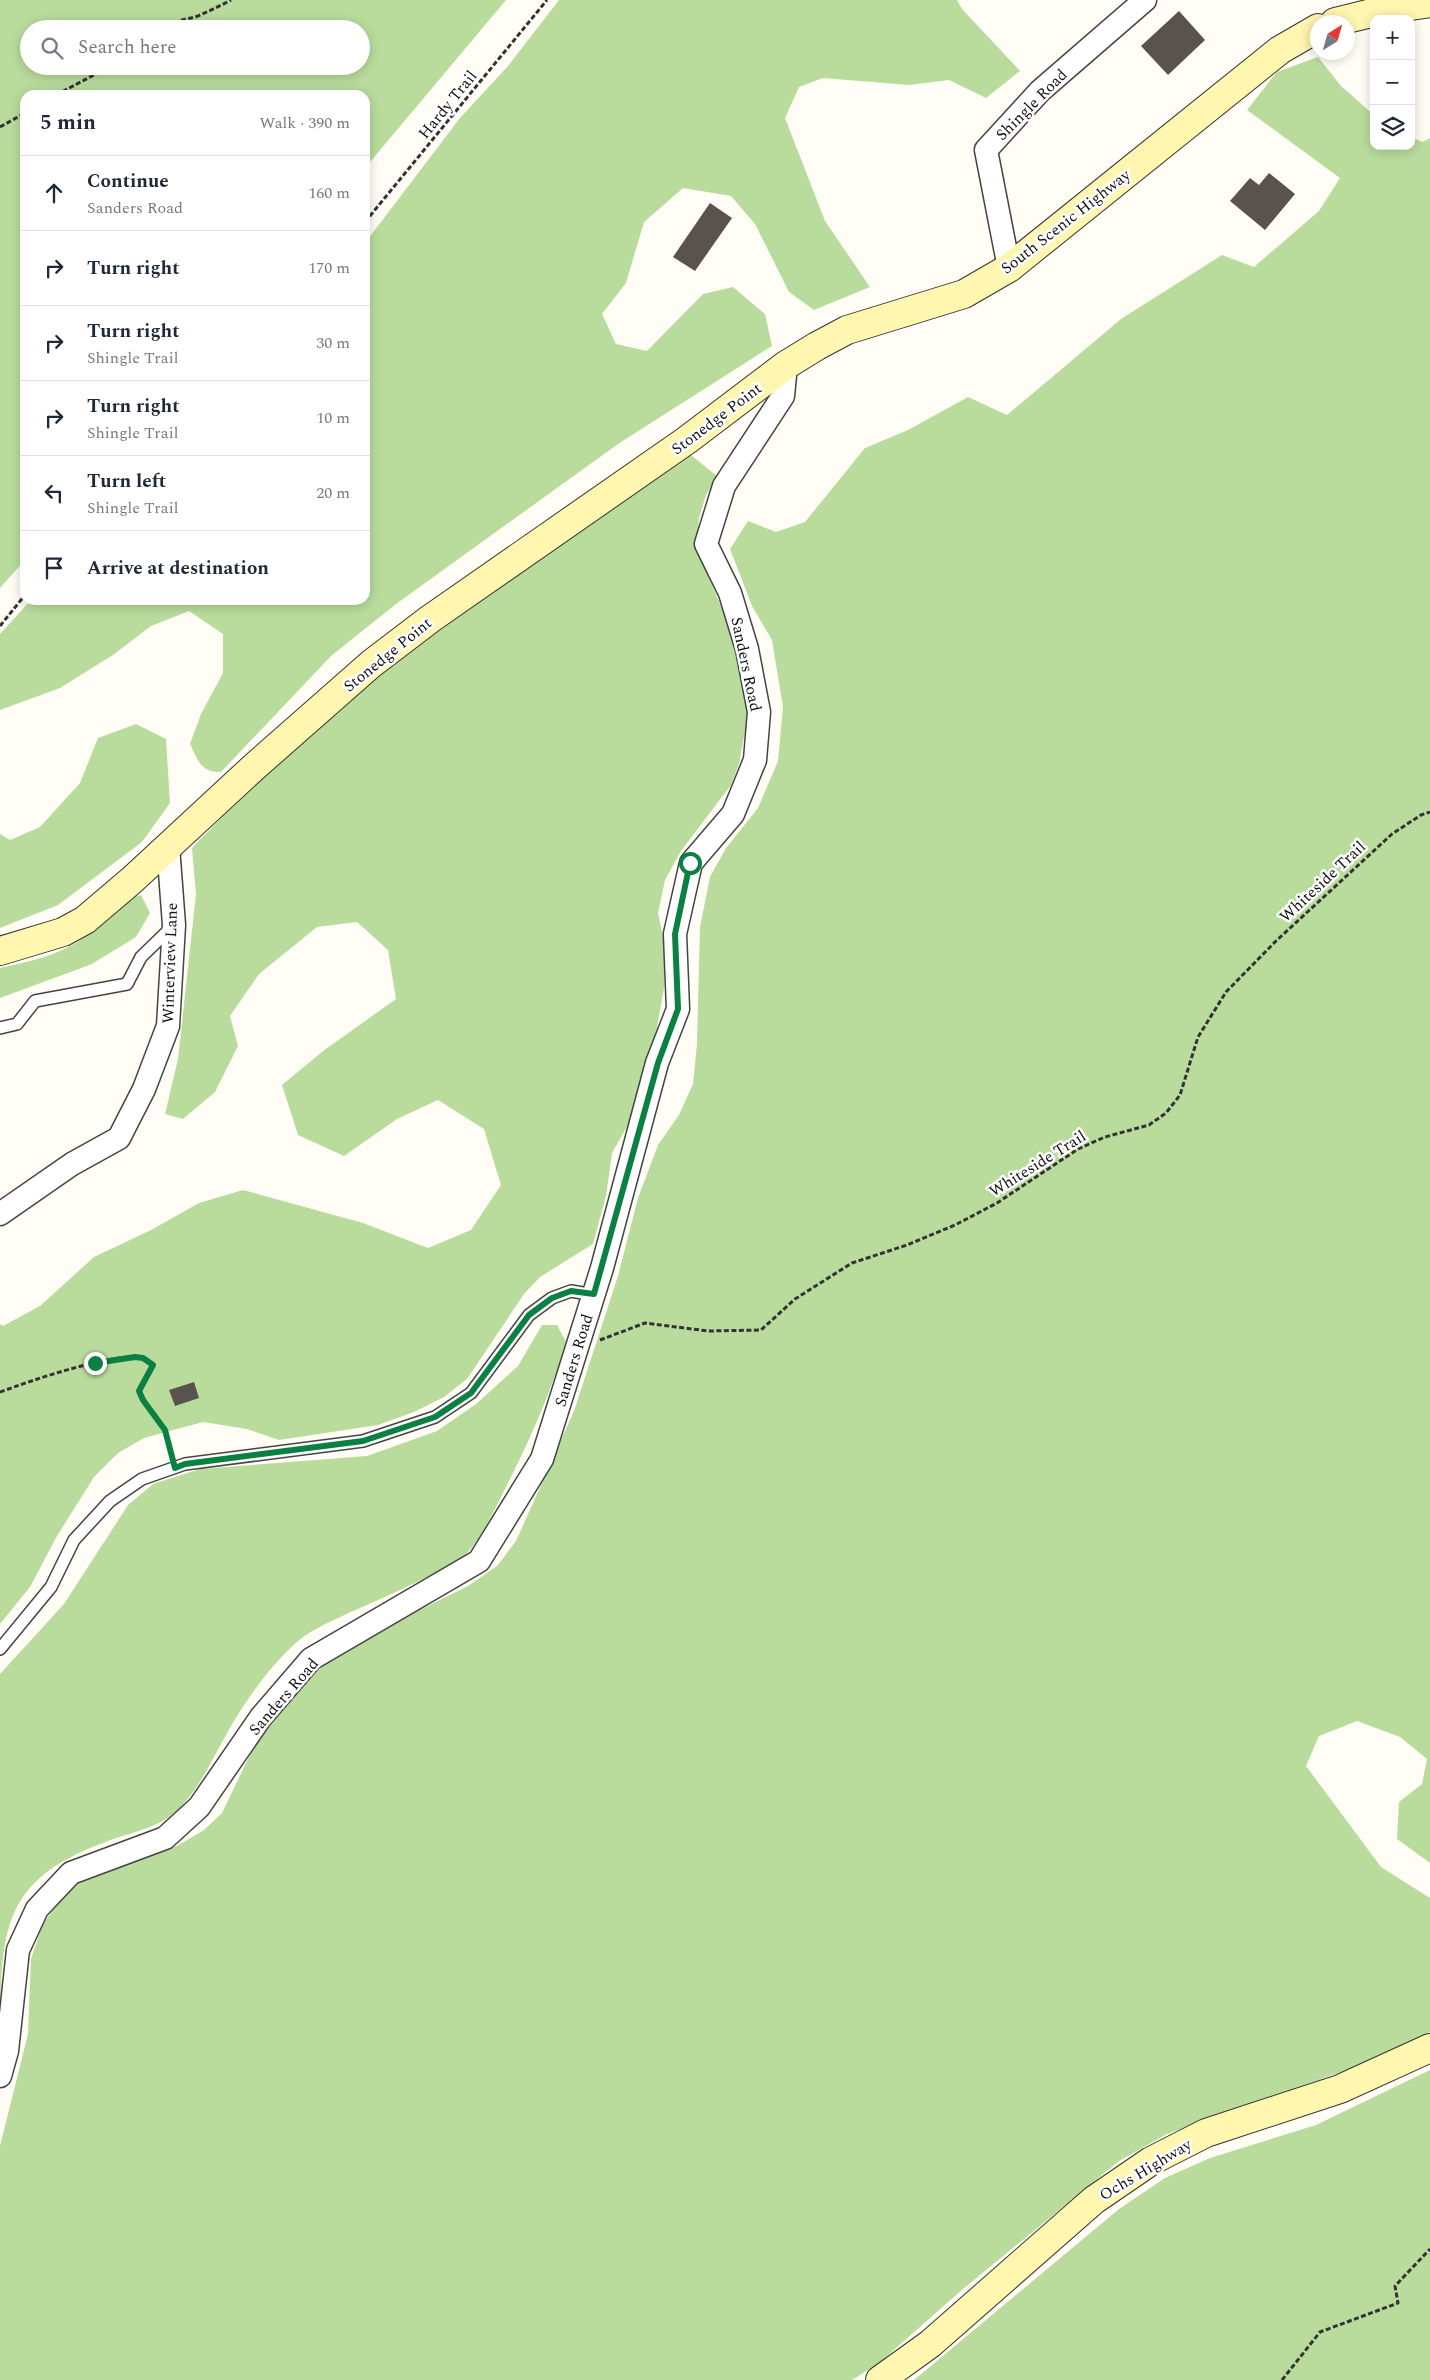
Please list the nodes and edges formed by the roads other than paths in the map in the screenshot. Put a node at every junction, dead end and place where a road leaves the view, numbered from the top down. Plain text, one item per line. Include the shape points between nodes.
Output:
1 (1145, 0) edge
2 (1430, 4) edge
3 (1355, 17) edge
4 (1310, 33) edge
5 (1009, 268) junction
6 (786, 365) junction
7 (168, 846) junction
8 (174, 925) junction
9 (0, 951) edge
10 (0, 1028) edge
11 (0, 1214) edge
12 (594, 1294) junction
13 (0, 1649) edge
14 (1430, 2048) edge
15 (0, 2076) edge
16 (880, 2380) edge

1 - 5 street, Shingle Road via 1040,91 986,150
2 - 3 main road
4 - 5 main road, South Scenic Highway via 1280,50
5 - 6 main road, South Scenic Highway via 964,294 847,330
6 - 7 main road, Stonedge Point via 687,440 370,664
6 - 12 street, Sanders Road via 783,396 724,486 706,544 730,593 747,649 759,712 756,760 733,814 690,863 675,934 678,1009 658,1063
7 - 8 street, Winterview Lane
7 - 9 main road, Stonedge Point via 85,920 63,932
8 - 10 lane via 141,957 127,984 35,1001 17,1024
8 - 11 street, Winterview Lane via 168,1026 144,1088 119,1138 72,1164
12 - 13 lane via 571,1291 552,1298 529,1315 471,1393 435,1417 363,1441 185,1464 142,1479 110,1501 74,1540 51,1587
12 - 15 street, Sanders Road via 542,1459 480,1561 311,1659 261,1716 199,1807 165,1838 71,1873 37,1909 18,1950 7,2051
14 - 16 main road, Ochs Highway via 1340,2089 1206,2133 1151,2162 1094,2200 930,2344

